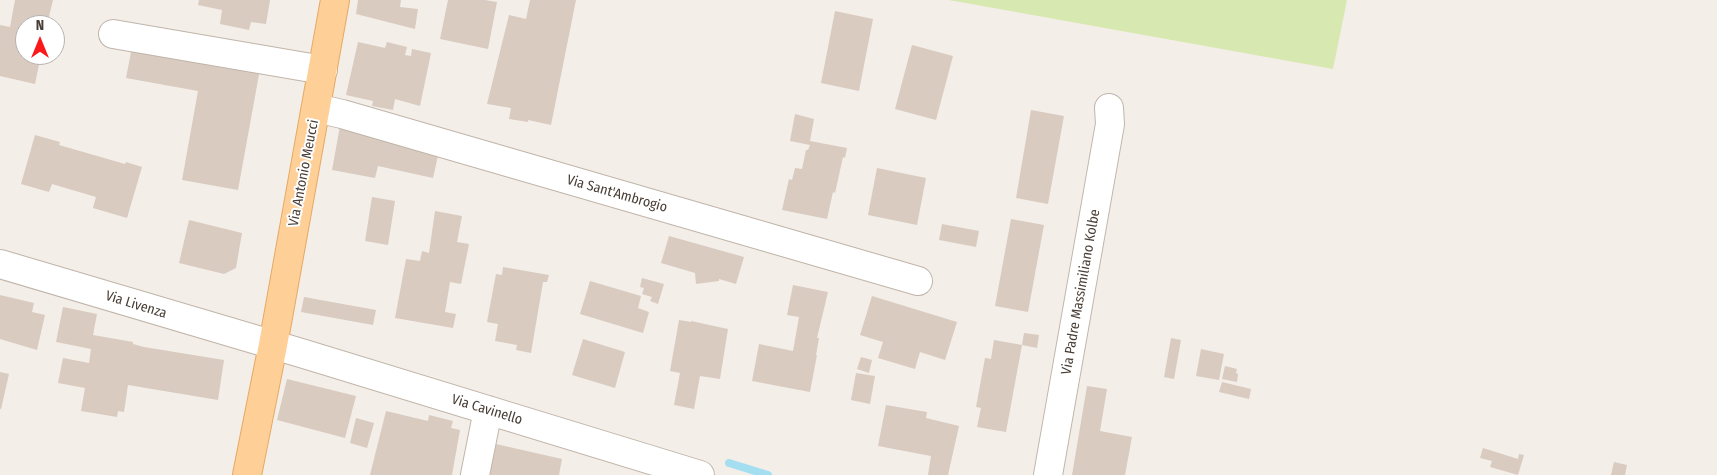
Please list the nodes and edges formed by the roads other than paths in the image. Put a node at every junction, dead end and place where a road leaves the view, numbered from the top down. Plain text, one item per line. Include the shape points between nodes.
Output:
1 (335, 0) edge
2 (113, 34) dead end
3 (322, 70) junction
4 (316, 108) junction
5 (1109, 108) dead end
6 (0, 264) edge
7 (918, 281) dead end
8 (273, 345) junction
9 (488, 410) junction
10 (247, 475) edge
11 (474, 475) edge
12 (700, 475) edge
13 (1048, 475) edge

1 - 3 main road, Via Antonio Meucci
2 - 3 street
3 - 4 main road, Via Antonio Meucci
4 - 7 street, Via Sant'Ambrogio
4 - 8 main road, Via Antonio Meucci
5 - 13 street, Via Padre Massimiliano Kolbe via 1110,124
6 - 8 street, Via Livenza
8 - 9 street, Via Cavinello
8 - 10 main road, Via Antonio Meucci
9 - 11 street
9 - 12 street, Via Cavinello

